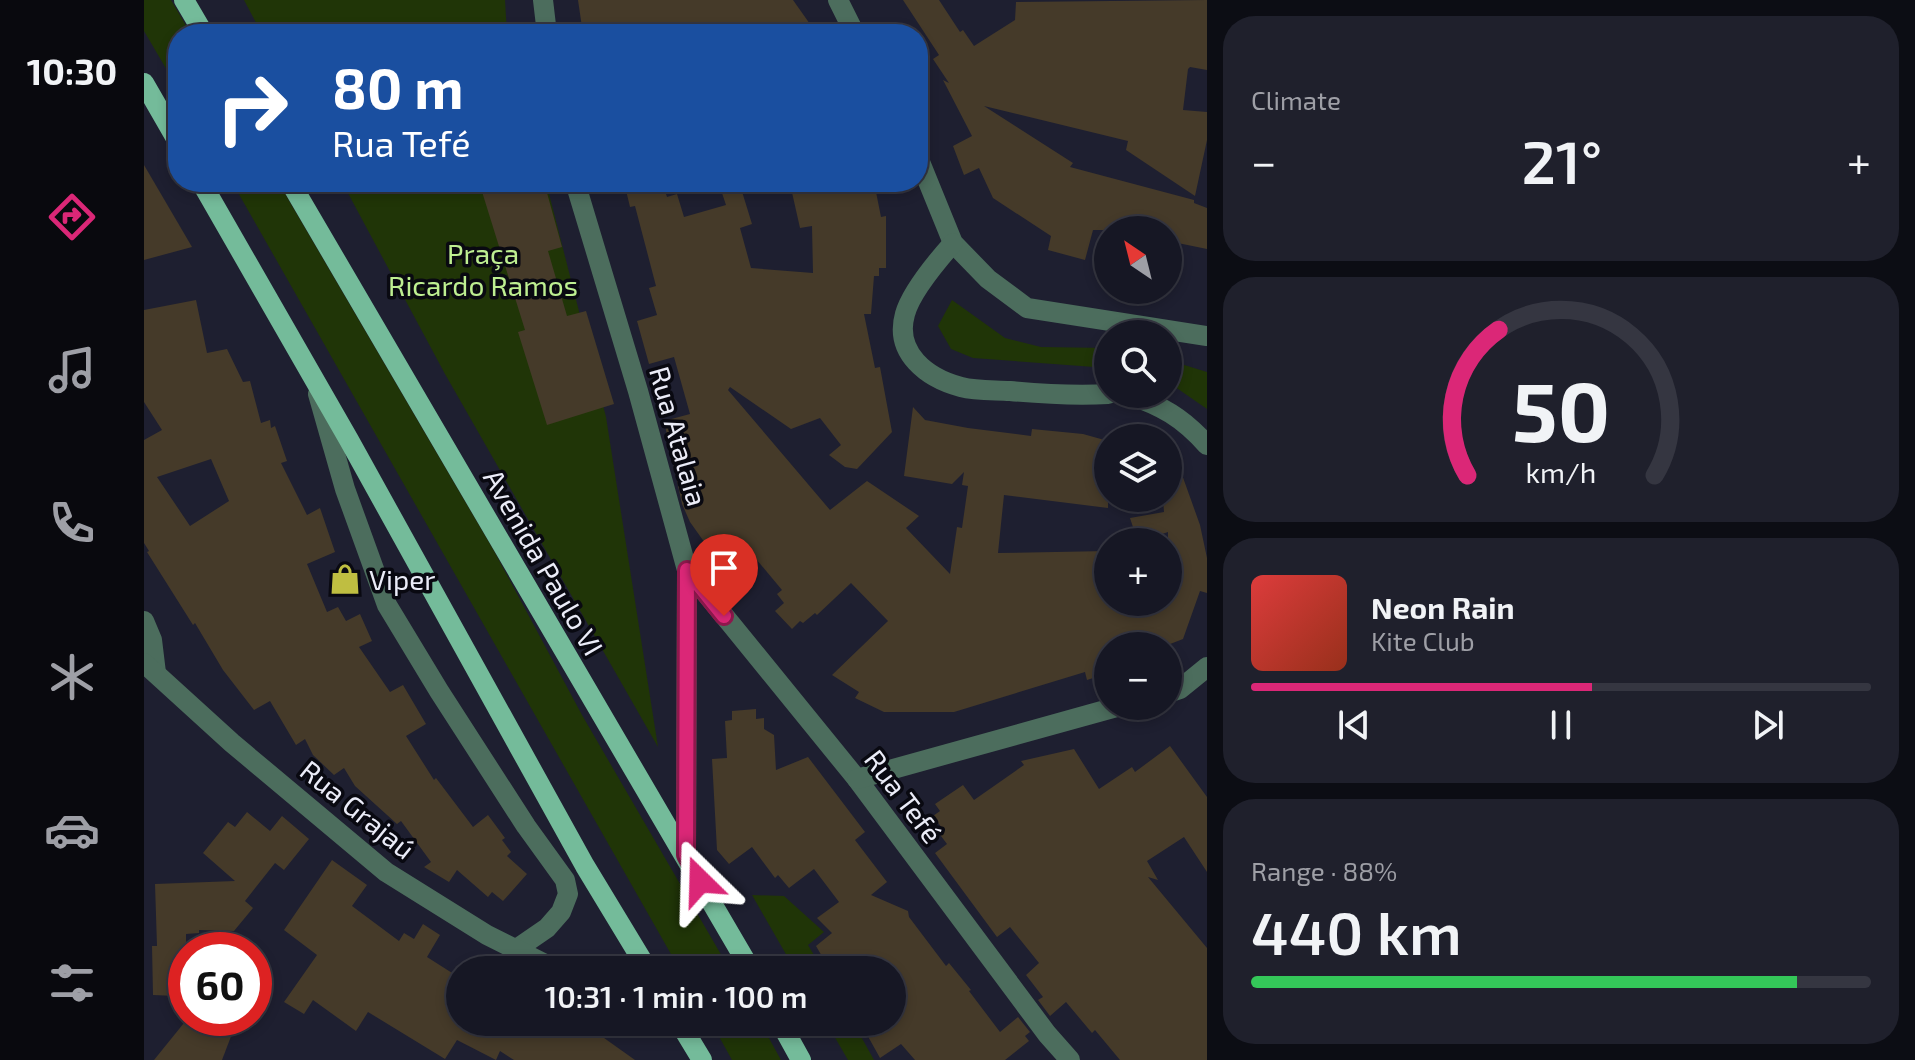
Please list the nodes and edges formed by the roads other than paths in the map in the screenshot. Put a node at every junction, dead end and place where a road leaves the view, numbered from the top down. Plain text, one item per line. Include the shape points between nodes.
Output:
1 (184, 0) edge
2 (543, 0) edge
3 (838, 0) edge
4 (198, 24) edge
5 (546, 24) edge
6 (850, 24) edge
7 (144, 83) edge
8 (168, 125) edge
9 (928, 182) edge
10 (207, 192) edge
11 (296, 192) edge
12 (578, 192) edge
13 (953, 243) junction
14 (1207, 336) edge
15 (312, 376) junction
16 (1094, 395) edge
17 (1163, 408) edge
18 (1207, 445) edge
19 (687, 570) junction
20 (144, 621) edge
21 (1207, 667) edge
22 (150, 668) edge
23 (1182, 687) edge
24 (1094, 713) edge
25 (857, 779) junction
26 (686, 855) junction
27 (515, 950) junction
28 (528, 956) edge
29 (640, 956) edge
30 (743, 956) edge
31 (684, 1036) edge
32 (788, 1036) edge
33 (702, 1060) edge
34 (801, 1060) edge
35 (1070, 1060) edge

1 - 4 main road
2 - 5 street
3 - 6 street
7 - 8 main road
9 - 13 street
10 - 15 main road
11 - 26 main road, Avenida Paulo VI
12 - 19 street, Rua Atalaia
13 - 14 street via 1027,308
13 - 16 street via 905,312 903,335 911,356 927,374 963,388
15 - 27 street via 387,605 565,880 568,894 561,912
15 - 29 main road
17 - 18 street
19 - 25 street, Rua Tefé
19 - 26 street, Rua Atalaia
20 - 22 street via 152,640
21 - 23 street
22 - 27 street, Rua Grajaú via 386,872
24 - 25 street
25 - 35 street, Rua Tefé
26 - 30 main road, Avenida Paulo VI
27 - 28 street, Rua Grajaú
31 - 33 main road
32 - 34 main road

